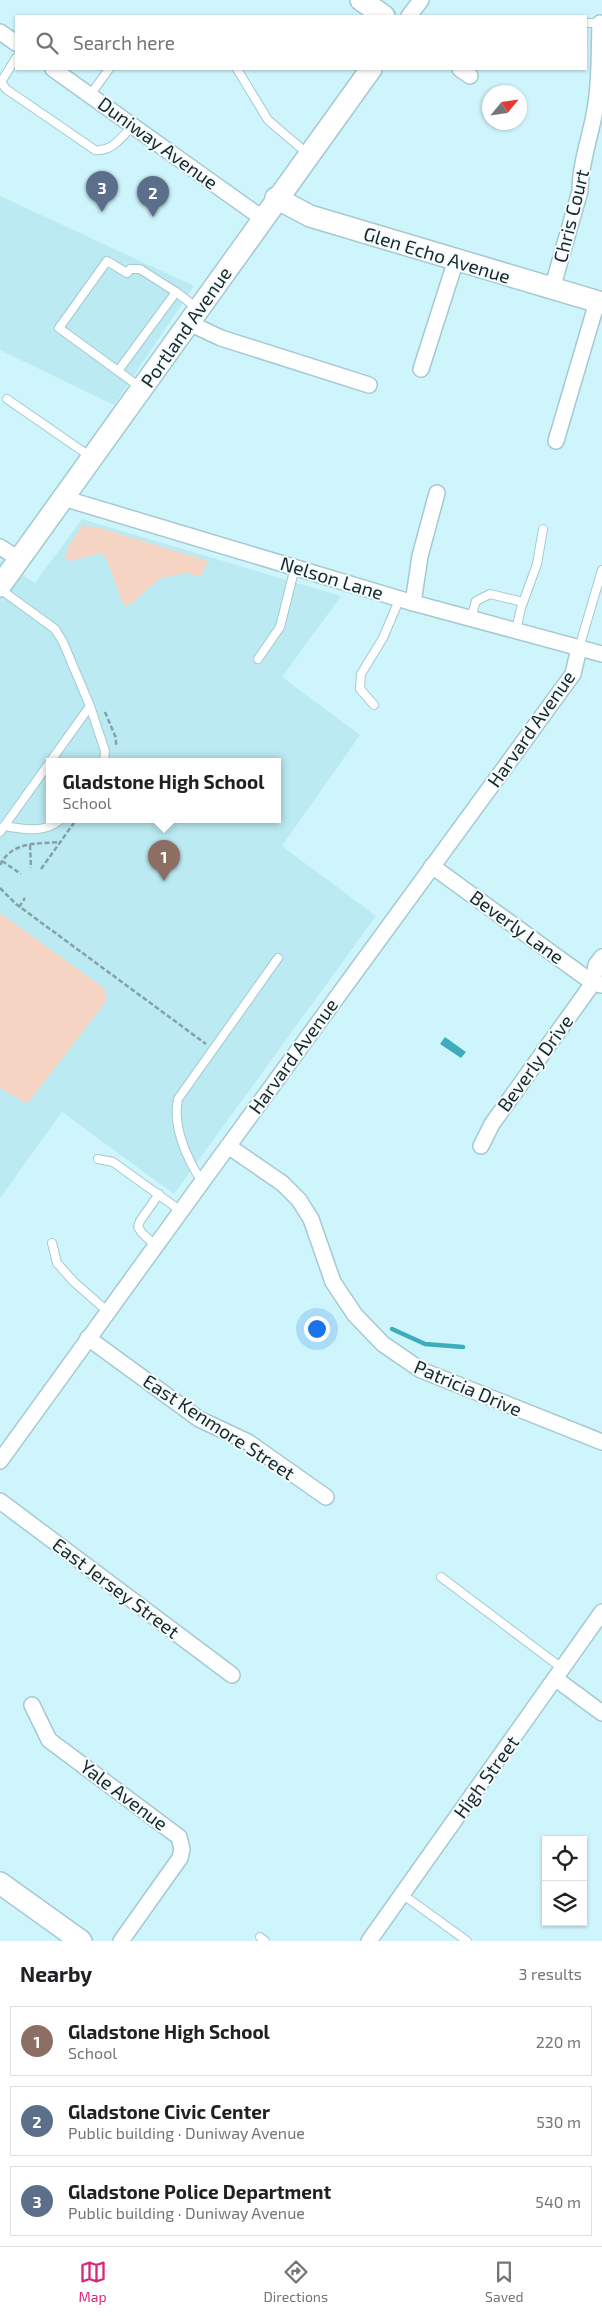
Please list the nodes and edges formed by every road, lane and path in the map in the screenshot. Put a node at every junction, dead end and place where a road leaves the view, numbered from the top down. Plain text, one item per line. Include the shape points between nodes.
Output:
1 (361, 0) edge
2 (421, 0) edge
3 (383, 15) edge
4 (410, 15) edge
5 (596, 23) edge
6 (0, 32) edge
7 (15, 42) edge
8 (15, 60) edge
9 (53, 70) edge
10 (108, 70) edge
11 (238, 70) edge
12 (370, 70) edge
13 (90, 95) junction
14 (132, 125) junction
15 (309, 154) junction
16 (276, 198) junction
17 (262, 218) junction
18 (456, 260) junction
19 (552, 289) junction
20 (176, 292) junction
21 (600, 303) edge
22 (194, 316) junction
23 (421, 369) dead end
24 (118, 371) junction
25 (369, 385) dead end
26 (142, 388) junction
27 (7, 399) dead end
28 (556, 441) dead end
29 (92, 458) junction
30 (438, 493) dead end
31 (64, 498) junction
32 (543, 529) dead end
33 (0, 547) edge
34 (19, 560) junction
35 (295, 568) junction
36 (602, 570) edge
37 (0, 587) edge
38 (407, 600) junction
39 (523, 602) junction
40 (471, 618) junction
41 (516, 630) junction
42 (579, 648) junction
43 (602, 654) edge
44 (258, 659) dead end
45 (374, 705) dead end
46 (90, 706) junction
47 (53, 758) edge
48 (104, 758) edge
49 (46, 768) edge
50 (55, 823) edge
51 (74, 823) edge
52 (2, 829) edge
53 (61, 842) junction
54 (30, 845) junction
55 (2, 861) junction
56 (0, 865) edge
57 (432, 866) junction
58 (31, 868) dead end
59 (41, 869) dead end
60 (21, 874) dead end
61 (0, 888) edge
62 (25, 898) dead end
63 (20, 907) junction
64 (602, 957) edge
65 (278, 958) dead end
66 (598, 984) edge
67 (214, 1049) junction
68 (228, 1146) junction
69 (482, 1146) dead end
70 (98, 1159) dead end
71 (202, 1182) junction
72 (159, 1194) junction
73 (181, 1211) junction
74 (52, 1243) dead end
75 (155, 1246) junction
76 (107, 1311) junction
77 (88, 1338) junction
78 (602, 1442) edge
79 (0, 1461) edge
80 (326, 1497) dead end
81 (0, 1501) edge
82 (441, 1577) dead end
83 (602, 1612) edge
84 (560, 1674) junction
85 (232, 1675) dead end
86 (32, 1705) dead end
87 (602, 1713) edge
88 (0, 1882) edge
89 (402, 1894) junction
90 (81, 1941) edge
91 (122, 1941) edge
92 (369, 1941) edge
93 (466, 1941) edge

1 - 3 street
2 - 4 street
5 - 19 street, Chris Court via 599,74 590,141 579,178 580,191
6 - 7 street
8 - 14 lane via 1,82 6,89 95,150 104,151 112,147
9 - 13 street, Duniway Avenue
10 - 13 lane
11 - 15 lane via 268,120
12 - 15 street, Portland Avenue
13 - 14 street, Duniway Avenue
14 - 17 street, Duniway Avenue
15 - 16 street, Portland Avenue
16 - 17 street, Portland Avenue
16 - 18 street, Glen Echo Avenue via 310,216
17 - 22 street, Portland Avenue
18 - 19 street, Glen Echo Avenue
18 - 23 street
19 - 21 street, Glen Echo Avenue
20 - 22 lane
20 - 24 lane
20 - 24 lane via 140,269 130,269 127,274 107,261 59,328
21 - 28 street
22 - 25 street via 221,338
22 - 26 street, Portland Avenue
24 - 26 lane
26 - 29 street, Portland Avenue
27 - 29 lane
29 - 31 street, Portland Avenue
30 - 38 street
31 - 34 street, Portland Avenue
31 - 35 street, Nelson Lane
32 - 39 lane via 537,564
33 - 34 street
34 - 37 street, Portland Avenue
35 - 38 street, Nelson Lane
35 - 44 lane via 280,627
36 - 42 lane
37 - 46 lane via 55,629 64,642
38 - 40 street, Nelson Lane
38 - 45 lane via 360,678 360,690
39 - 40 lane via 490,594 476,600
39 - 41 lane
40 - 41 street, Nelson Lane
41 - 42 street, Nelson Lane
42 - 43 street, Nelson Lane
42 - 57 street, Harvard Avenue via 573,674
46 - 47 lane
46 - 48 lane
49 - 52 lane
50 - 52 lane via 34,831
51 - 53 path
53 - 54 path
53 - 59 path
54 - 55 path via 17,846
54 - 58 path
55 - 56 path
55 - 60 path
57 - 66 street, Beverly Lane
57 - 68 street, Harvard Avenue
61 - 63 path
62 - 63 path
63 - 67 path
64 - 66 street via 596,965
65 - 67 lane
66 - 69 street, Beverly Drive via 492,1124
67 - 71 lane via 178,1099 175,1112 189,1162
68 - 71 street, Harvard Avenue
68 - 78 street, Patricia Drive via 282,1183 298,1200 311,1219 334,1282 355,1315 383,1344 421,1370
70 - 72 lane via 113,1162
71 - 73 street, Harvard Avenue
72 - 73 lane
72 - 75 lane via 138,1227
73 - 75 street, Harvard Avenue
74 - 76 lane via 57,1263
75 - 76 street, Harvard Avenue
76 - 77 street, Harvard Avenue
77 - 79 street, Harvard Avenue
77 - 80 street, East Kenmore Street via 199,1419 248,1442
81 - 85 street, East Jersey Street
82 - 84 lane
83 - 84 street, High Street
84 - 87 street
84 - 89 street, High Street
86 - 91 street, Yale Avenue via 49,1740 179,1837 180,1858
88 - 90 street
89 - 92 street, High Street
89 - 93 lane

